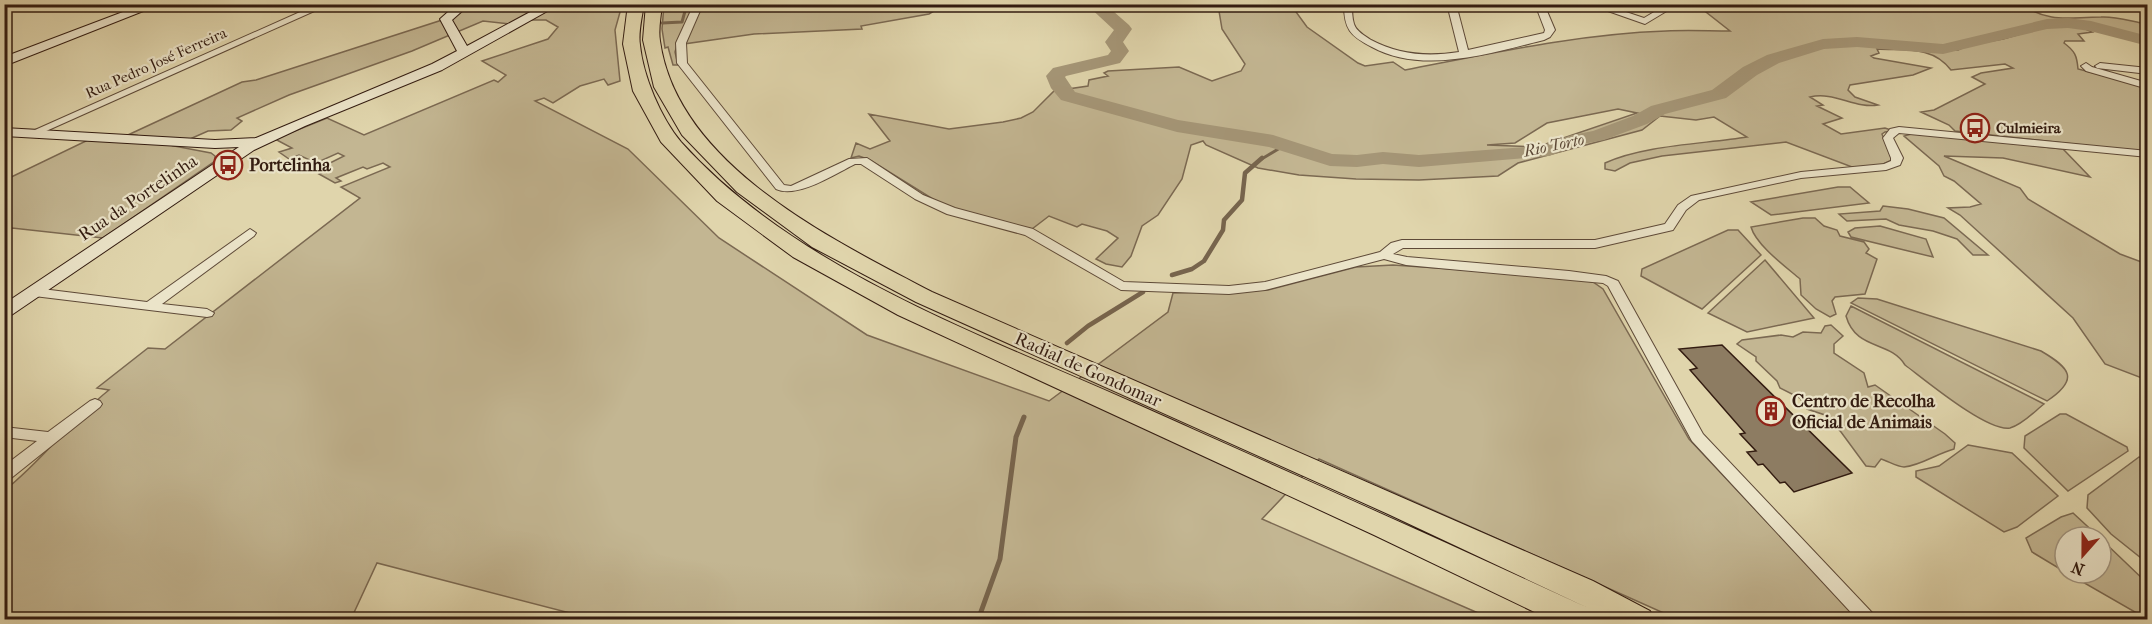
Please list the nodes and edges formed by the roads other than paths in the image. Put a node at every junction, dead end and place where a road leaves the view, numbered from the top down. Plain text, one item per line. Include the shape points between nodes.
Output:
1 (156, 4) edge
2 (326, 4) edge
3 (465, 4) edge
4 (555, 4) edge
5 (636, 4) edge
6 (654, 4) edge
7 (699, 4) edge
8 (1348, 4) edge
9 (1451, 4) edge
10 (1539, 4) edge
11 (1592, 4) edge
12 (1666, 4) edge
13 (1460, 39) junction
14 (1495, 46) junction
15 (1464, 52) junction
16 (464, 53) junction
17 (4, 63) edge
18 (2148, 71) edge
19 (2148, 86) edge
20 (300, 123) junction
21 (4, 132) edge
22 (31, 134) junction
23 (233, 134) junction
24 (121, 139) junction
25 (258, 142) junction
26 (215, 144) junction
27 (2148, 154) edge
28 (228, 161) junction
29 (250, 233) dead end
30 (1384, 255) junction
31 (34, 292) junction
32 (915, 304) junction
33 (150, 306) junction
34 (4, 312) edge
35 (207, 312) dead end
36 (95, 404) dead end
37 (4, 432) edge
38 (52, 438) junction
39 (4, 475) edge
40 (1391, 517) junction
41 (1583, 620) edge
42 (1639, 620) edge
43 (1870, 620) edge

1 - 17 street
2 - 22 street, Rua Pedro José Ferreira
3 - 16 street via 446,19
4 - 16 street, Rua da Portelinha
5 - 32 highway, Radial de Gondomar via 631,44 642,91 671,142 724,197 801,252
6 - 32 highway, Radial de Gondomar via 651,40 663,87 692,135 744,188
7 - 30 street via 681,43 682,63 780,187 787,190 853,160 863,160 919,197 951,211 1029,232 1121,286 1229,290 1265,286
8 - 15 street via 1350,24 1359,35 1391,54 1420,58
9 - 13 street
10 - 14 street via 1550,30 1547,35
11 - 12 street via 1645,21 1671,6
13 - 14 street
13 - 15 street
14 - 15 street
16 - 20 street, Rua da Portelinha
18 - 19 street via 2086,66
20 - 23 street
20 - 25 street, Rua da Portelinha
21 - 22 street
22 - 24 street
23 - 24 street
23 - 25 street
24 - 26 street
25 - 26 street
25 - 28 street, Rua da Portelinha
26 - 28 street via 226,151
27 - 30 street via 1899,130 1888,138 1896,163 1867,170 1801,175 1703,196 1682,208 1669,227 1662,230 1595,244 1402,244
28 - 31 street, Rua da Portelinha
29 - 33 street
30 - 43 street via 1406,261 1606,279 1613,284 1697,437
31 - 33 street
31 - 34 street, Rua da Portelinha
32 - 40 highway, Radial de Gondomar
33 - 35 street
36 - 38 street
37 - 38 street
38 - 39 street
40 - 41 highway, Radial de Gondomar
40 - 42 highway, Radial de Gondomar via 1582,590

